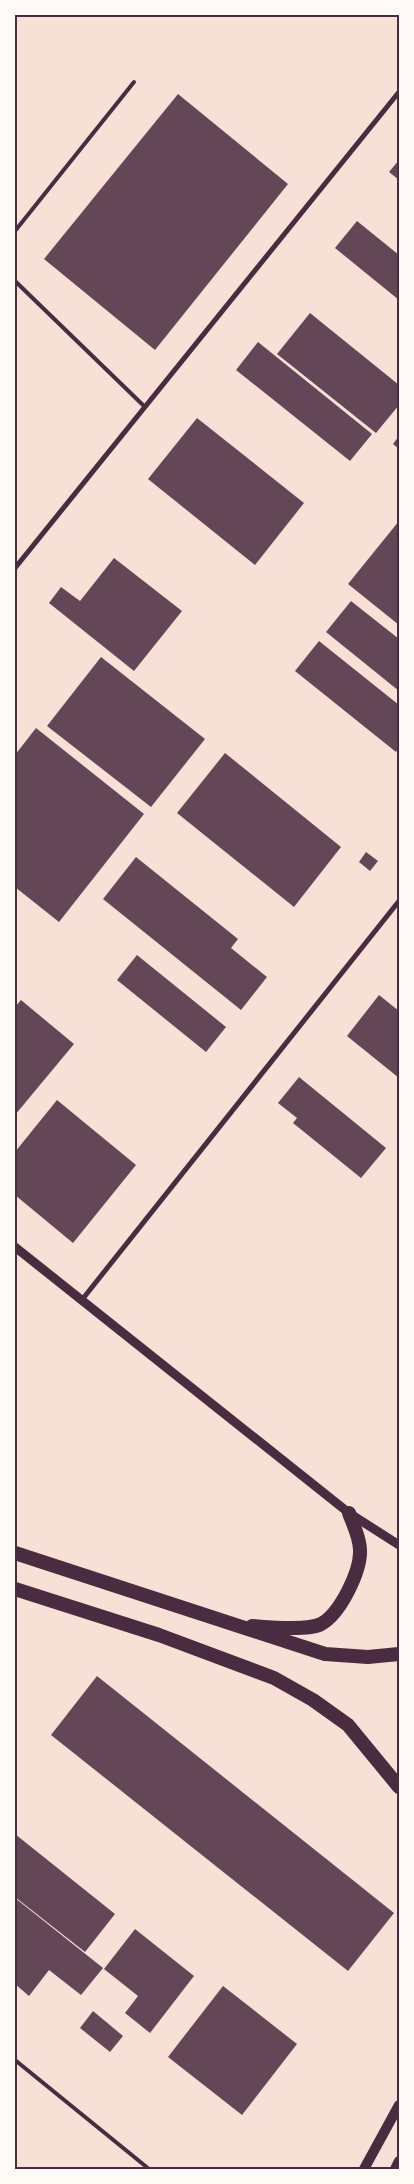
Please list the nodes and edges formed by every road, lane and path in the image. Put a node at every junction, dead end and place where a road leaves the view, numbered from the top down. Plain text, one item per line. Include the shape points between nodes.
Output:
1 (134, 82) dead end
2 (399, 92) edge
3 (15, 231) edge
4 (15, 282) edge
5 (145, 406) junction
6 (15, 568) edge
7 (399, 901) edge
8 (15, 1247) edge
9 (81, 1301) junction
10 (349, 1513) junction
11 (398, 1546) edge
12 (15, 1553) edge
13 (15, 1589) edge
14 (229, 1624) junction
15 (399, 1654) edge
16 (399, 1787) edge
17 (15, 2060) edge
18 (399, 2105) edge
19 (399, 2161) edge
20 (149, 2169) edge
21 (364, 2169) edge
22 (395, 2169) edge

1 - 3 lane
2 - 5 street
4 - 5 lane
5 - 6 street
7 - 9 street
8 - 9 street
9 - 10 street
10 - 11 street
10 - 14 highway via 360,1551 354,1575 342,1603 321,1624 285,1628
12 - 14 highway
13 - 16 highway via 160,1635 274,1678 348,1725
14 - 15 highway via 326,1654 368,1657
17 - 20 lane
18 - 21 main road
19 - 22 main road

